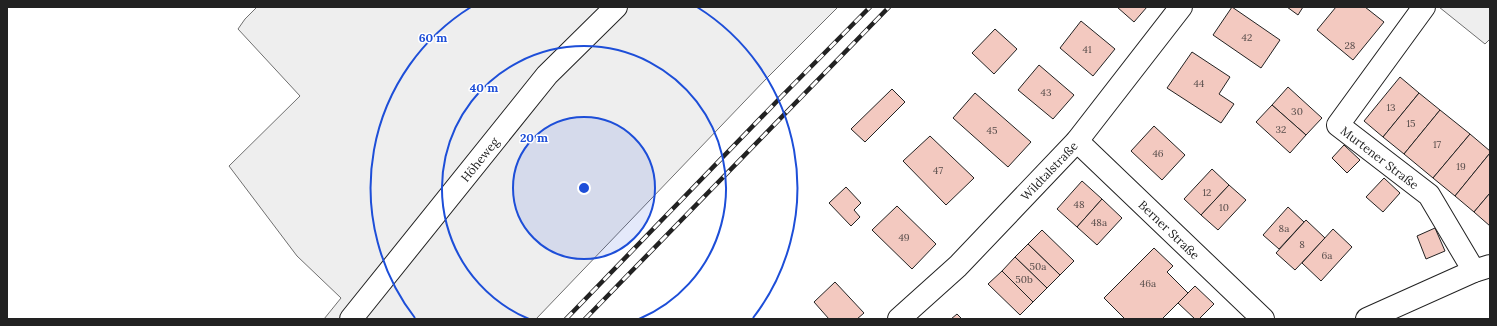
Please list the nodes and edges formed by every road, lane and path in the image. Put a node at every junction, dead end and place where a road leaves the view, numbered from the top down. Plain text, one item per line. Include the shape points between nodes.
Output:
1 (616, 7) edge
2 (1181, 7) edge
3 (1424, 7) edge
4 (1077, 141) junction
5 (1482, 268) edge
6 (351, 319) edge
7 (899, 319) edge
8 (1263, 319) edge
9 (1367, 319) edge

1 - 6 street, Höheweg via 547,75
2 - 4 street, Wildtalstraße
3 - 5 street, Murtener Straße via 1338,124 1429,195
4 - 7 street, Wildtalstraße via 958,266
4 - 8 street, Berner Straße
5 - 9 street

